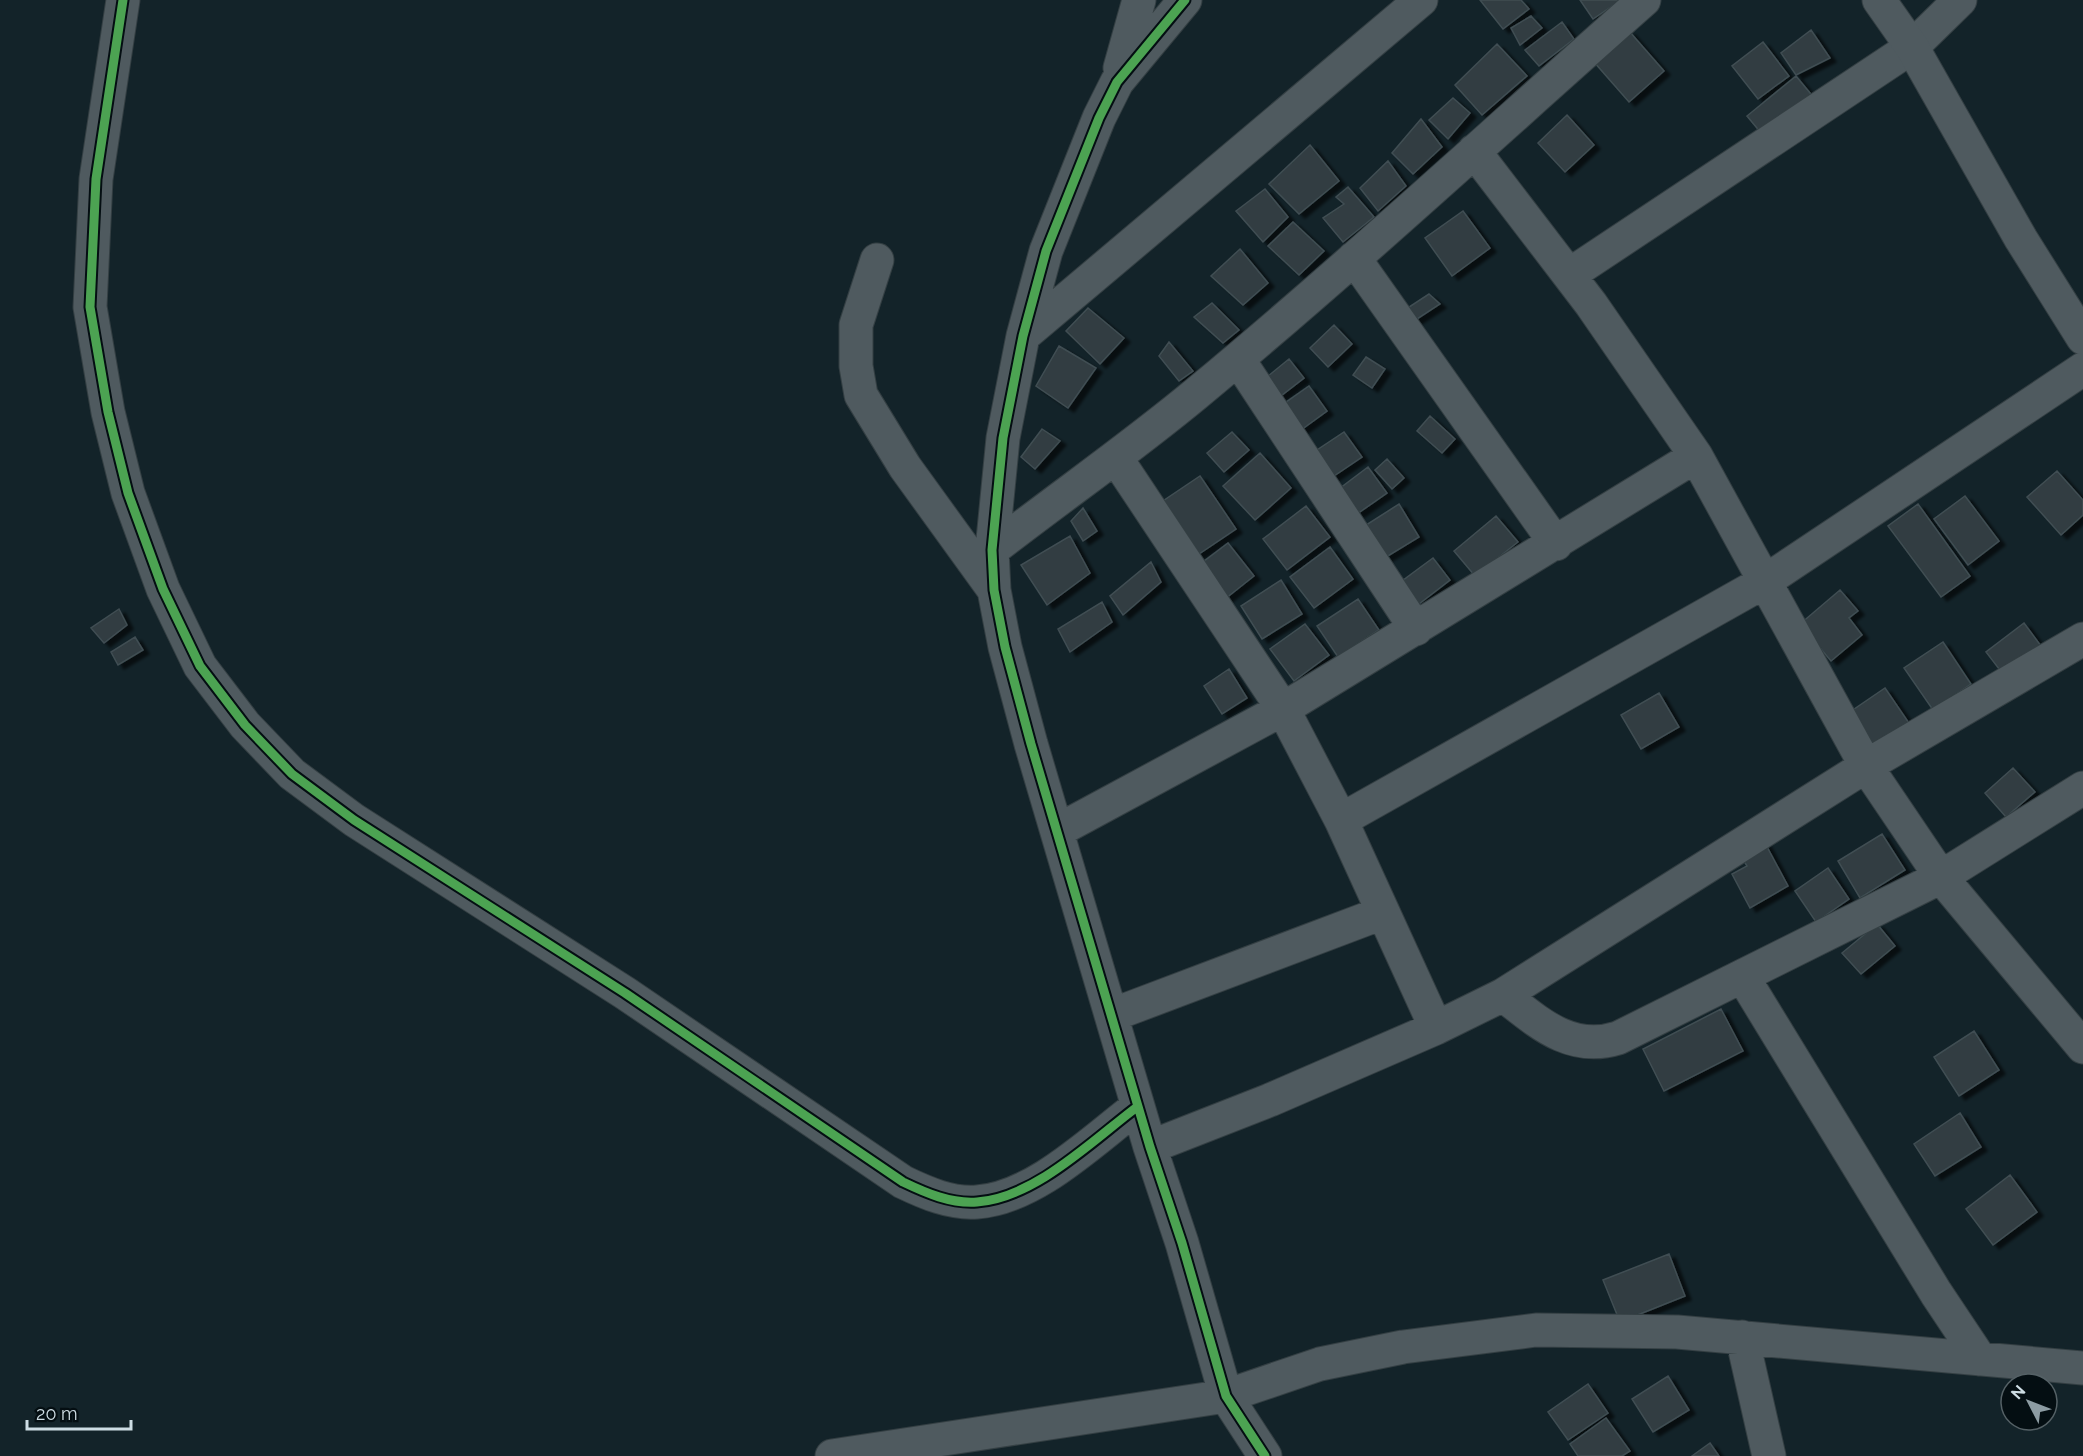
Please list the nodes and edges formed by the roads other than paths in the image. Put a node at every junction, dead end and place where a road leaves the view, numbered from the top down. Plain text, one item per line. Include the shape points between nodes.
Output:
1 (123, 0) edge
2 (1138, 0) edge
3 (1185, 0) edge
4 (1420, 0) edge
5 (1644, 0) edge
6 (1879, 0) edge
7 (1960, 0) edge
8 (1912, 47) junction
9 (1117, 82) junction
10 (1474, 151) junction
11 (1354, 258) junction
12 (877, 260) dead end
13 (1569, 275) junction
14 (1023, 336) junction
15 (2083, 338) edge
16 (1238, 359) junction
17 (2083, 369) edge
18 (1696, 456) junction
19 (1116, 458) junction
20 (1556, 544) junction
21 (992, 550) junction
22 (1764, 582) junction
23 (994, 590) junction
24 (1416, 629) junction
25 (2083, 639) edge
26 (1283, 709) junction
27 (1866, 766) junction
28 (2083, 788) edge
29 (1341, 820) junction
30 (1057, 831) junction
31 (1941, 877) junction
32 (1382, 913) junction
33 (1743, 977) junction
34 (1503, 994) junction
35 (1112, 1015) junction
36 (1436, 1028) junction
37 (2083, 1047) edge
38 (1137, 1107) junction
39 (1149, 1147) junction
40 (1742, 1337) junction
41 (1980, 1359) junction
42 (2083, 1368) edge
43 (1226, 1396) junction
44 (832, 1456) edge
45 (1265, 1456) edge
46 (1769, 1456) edge

1 - 38 street via 96,179 90,307 108,412 128,493 163,589 200,666 245,725 292,774 354,820 626,993 903,1182 938,1198 976,1203 1010,1196 1043,1178
2 - 9 street
3 - 9 street
4 - 14 street
5 - 10 street
6 - 8 street
7 - 8 street
8 - 13 street
8 - 15 street via 2021,239
9 - 14 street via 1046,251
10 - 11 street
10 - 13 street
11 - 16 street
11 - 20 street
12 - 23 street via 856,325 861,395 905,467
13 - 18 street
14 - 21 street via 1003,438
16 - 19 street
16 - 24 street
17 - 22 street
18 - 20 street
18 - 22 street
19 - 21 street
19 - 26 street
20 - 24 street
21 - 23 street
22 - 27 street
22 - 29 street
23 - 30 street via 1005,646
24 - 26 street
25 - 27 street
26 - 29 street
26 - 30 street
27 - 31 street
27 - 34 street
28 - 31 street
29 - 32 street
30 - 35 street
31 - 33 street
31 - 37 street
32 - 35 street
32 - 36 street
33 - 34 street via 1600,1043 1584,1043 1561,1035
33 - 41 street
34 - 36 street
35 - 38 street
36 - 39 street
38 - 39 street
39 - 43 street via 1182,1243
40 - 41 street
40 - 43 street via 1536,1330 1403,1347 1320,1364
40 - 46 street
41 - 42 street
43 - 44 street
43 - 45 street

